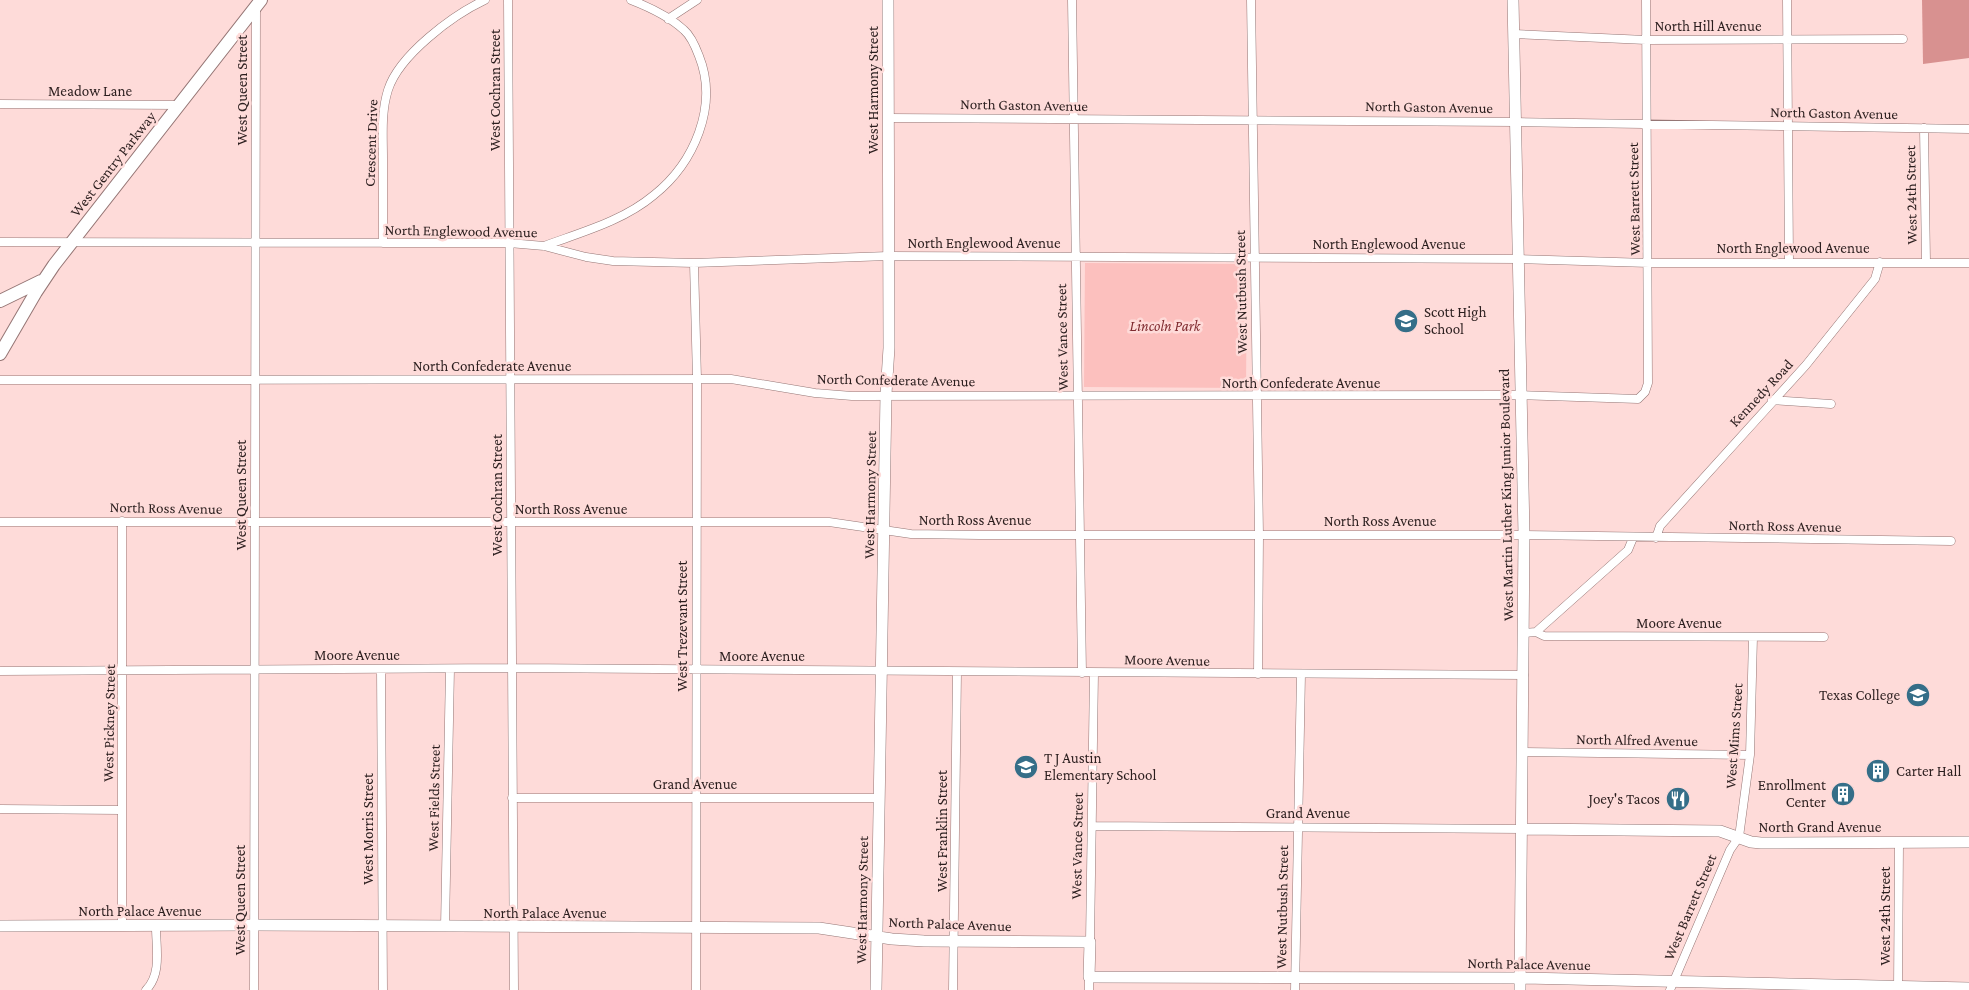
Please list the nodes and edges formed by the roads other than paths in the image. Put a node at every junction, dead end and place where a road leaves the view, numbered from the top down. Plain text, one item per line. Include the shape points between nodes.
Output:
1 (485, 0) edge
2 (508, 0) edge
3 (631, 0) edge
4 (696, 0) edge
5 (888, 0) edge
6 (1072, 0) edge
7 (1251, 0) edge
8 (1513, 0) edge
9 (1646, 0) edge
10 (1787, 0) edge
11 (257, 2) edge
12 (668, 19) junction
13 (1514, 34) junction
14 (1903, 39) dead end
15 (1646, 40) junction
16 (1788, 40) junction
17 (0, 104) edge
18 (180, 105) junction
19 (888, 118) junction
20 (1074, 120) junction
21 (1252, 120) junction
22 (1515, 122) junction
23 (1646, 124) junction
24 (1788, 126) junction
25 (1924, 128) junction
26 (1969, 129) edge
27 (0, 242) edge
28 (254, 242) junction
29 (72, 243) junction
30 (383, 243) junction
31 (509, 243) junction
32 (544, 246) junction
33 (888, 256) junction
34 (1076, 257) junction
35 (1254, 257) junction
36 (1517, 259) junction
37 (1789, 262) junction
38 (1880, 262) junction
39 (1926, 262) junction
40 (694, 263) junction
41 (1649, 263) junction
42 (1969, 263) edge
43 (44, 280) junction
44 (0, 301) edge
45 (0, 354) edge
46 (510, 379) junction
47 (697, 379) junction
48 (0, 380) edge
49 (255, 380) junction
50 (886, 394) junction
51 (1519, 395) junction
52 (1078, 396) junction
53 (1257, 397) junction
54 (1642, 397) joint
55 (1772, 400) junction
56 (1831, 404) dead end
57 (122, 521) junction
58 (0, 522) edge
59 (511, 522) junction
60 (255, 523) junction
61 (696, 523) junction
62 (885, 530) junction
63 (1079, 534) junction
64 (1259, 535) junction
65 (1524, 535) junction
66 (1633, 538) junction
67 (1656, 538) junction
68 (1951, 541) dead end
69 (1530, 632) junction
70 (1753, 637) junction
71 (1824, 637) dead end
72 (512, 668) junction
73 (382, 669) junction
74 (450, 669) junction
75 (123, 670) junction
76 (254, 670) junction
77 (695, 670) junction
78 (882, 670) junction
79 (0, 671) edge
80 (957, 672) junction
81 (1082, 673) junction
82 (1094, 673) junction
83 (1258, 674) junction
84 (1302, 674) junction
85 (1524, 675) junction
86 (1524, 752) junction
87 (1750, 754) junction
88 (512, 798) junction
89 (695, 798) junction
90 (878, 798) junction
91 (0, 809) edge
92 (122, 810) junction
93 (1092, 826) junction
94 (1297, 827) junction
95 (1523, 829) junction
96 (1739, 837) junction
97 (1899, 842) junction
98 (1969, 842) edge
99 (253, 925) junction
100 (0, 926) edge
101 (122, 926) junction
102 (382, 926) junction
103 (156, 927) junction
104 (445, 927) junction
105 (696, 927) junction
106 (514, 928) junction
107 (877, 936) junction
108 (953, 942) junction
109 (1090, 942) junction
110 (1089, 977) junction
111 (1295, 977) junction
112 (1520, 984) edge
113 (1672, 985) edge
114 (1758, 988) edge
115 (1969, 988) edge
116 (1898, 989) edge
117 (146, 990) edge
118 (254, 990) edge
119 (383, 990) edge
120 (514, 990) edge
121 (696, 990) edge
122 (876, 990) edge
123 (953, 990) edge
124 (1089, 990) edge
125 (1295, 990) edge

1 - 30 street, Crescent Drive via 433,35 394,77 388,88 383,119
2 - 31 street, West Cochran Street
3 - 12 street
4 - 12 street
5 - 19 street, West Harmony Street
6 - 20 street, West Vance Street
7 - 21 street, West Nutbush Street
8 - 13 street, West Martin Luther King Junior Boulevard
9 - 15 street, West Barrett Street
10 - 16 street
11 - 18 main road, West Gentry Parkway
11 - 28 street, West Queen Street
12 - 32 street via 686,30 702,64 706,100 704,119 695,142 671,179 637,208
13 - 15 street, North Hill Avenue
13 - 22 street, West Martin Luther King Junior Boulevard
14 - 16 street, North Hill Avenue
15 - 16 street, North Hill Avenue
15 - 23 street, West Barrett Street
16 - 24 street
17 - 18 street, Meadow Lane
18 - 29 main road, West Gentry Parkway
19 - 20 street, North Gaston Avenue
19 - 33 street, West Harmony Street
20 - 21 street, North Gaston Avenue
20 - 34 street, West Vance Street
21 - 22 street, North Gaston Avenue
21 - 35 street, West Nutbush Street
22 - 23 street, North Gaston Avenue
22 - 36 street, West Martin Luther King Junior Boulevard
23 - 24 street, North Gaston Avenue
23 - 41 street, West Barrett Street
24 - 25 street, North Gaston Avenue
24 - 37 street
25 - 26 street, North Gaston Avenue
25 - 39 street, West 24th Street
27 - 29 street, North Englewood Avenue
28 - 29 street, North Englewood Avenue
28 - 30 street, North Englewood Avenue
28 - 49 street, West Queen Street
29 - 43 main road, West Gentry Parkway
30 - 31 street, North Englewood Avenue
31 - 32 street, North Englewood Avenue
31 - 46 street, West Cochran Street
32 - 40 street, North Englewood Avenue via 586,258 612,261
33 - 34 street, North Englewood Avenue
33 - 40 street, North Englewood Avenue
33 - 50 street, West Harmony Street
34 - 35 street, North Englewood Avenue
34 - 52 street, West Vance Street
35 - 36 street, North Englewood Avenue
35 - 53 street, West Nutbush Street
36 - 41 street, North Englewood Avenue
36 - 51 street, West Martin Luther King Junior Boulevard
37 - 38 street, North Englewood Avenue
37 - 41 street, North Englewood Avenue
38 - 39 street, North Englewood Avenue
38 - 55 street, Kennedy Road via 1875,279 1806,364
39 - 42 street, North Englewood Avenue
40 - 47 street, West Trezevant Street
41 - 54 street, West Barrett Street via 1648,383
43 - 44 main road
43 - 45 main road, West Gentry Parkway
46 - 47 street, North Confederate Avenue
46 - 49 street, North Confederate Avenue
46 - 59 street, West Cochran Street
47 - 50 street, North Confederate Avenue via 731,379 815,394
47 - 61 street, West Trezevant Street
48 - 49 street, North Confederate Avenue
49 - 60 street, West Queen Street
50 - 52 street, North Confederate Avenue
50 - 62 street, West Harmony Street
51 - 53 street, North Confederate Avenue
51 - 54 street, North Confederate Avenue
51 - 65 street, West Martin Luther King Junior Boulevard
52 - 53 street, North Confederate Avenue
52 - 63 street, West Vance Street
53 - 64 street, West Nutbush Street
55 - 56 street
55 - 67 street, Kennedy Road via 1660,526
57 - 58 street, North Ross Avenue
57 - 60 street, North Ross Avenue
57 - 75 street, West Pickney Street
59 - 60 street, North Ross Avenue
59 - 61 street, North Ross Avenue
59 - 72 street, West Cochran Street
60 - 76 street, West Queen Street
61 - 62 street, North Ross Avenue via 829,522
61 - 77 street, West Trezevant Street
62 - 63 street, North Ross Avenue via 921,534
62 - 78 street, West Harmony Street
63 - 64 street, North Ross Avenue
63 - 81 street, West Vance Street
64 - 65 street, North Ross Avenue
64 - 83 street, West Nutbush Street
65 - 66 street, North Ross Avenue
65 - 69 street, West Martin Luther King Junior Boulevard
66 - 67 street, North Ross Avenue
66 - 69 street via 1628,550
67 - 68 street, North Ross Avenue
69 - 70 street, Moore Avenue via 1544,636
69 - 85 street, West Martin Luther King Junior Boulevard
70 - 71 street, Moore Avenue
70 - 87 street, West Mims Street
72 - 74 street, Moore Avenue
72 - 77 street, Moore Avenue
72 - 88 street, West Cochran Street
73 - 74 street, Moore Avenue
73 - 76 street, Moore Avenue
73 - 102 street, West Morris Street
74 - 104 street, West Fields Street
75 - 76 street, Moore Avenue
75 - 79 street, Moore Avenue
75 - 92 street, West Pickney Street
76 - 99 street, West Queen Street
77 - 78 street, Moore Avenue
77 - 89 street, West Trezevant Street
78 - 80 street, Moore Avenue
78 - 90 street, West Harmony Street
80 - 81 street, Moore Avenue
80 - 108 street, West Franklin Street
81 - 82 street, Moore Avenue
82 - 83 street, Moore Avenue
82 - 93 street, West Vance Street
83 - 84 street, Moore Avenue
84 - 85 street, Moore Avenue
84 - 94 street, West Nutbush Street
85 - 86 street, West Martin Luther King Junior Boulevard
86 - 87 street, North Alfred Avenue
86 - 95 street, West Martin Luther King Junior Boulevard
87 - 96 street, West Mims Street
88 - 89 street, Grand Avenue
88 - 106 street, West Cochran Street
89 - 90 street, Grand Avenue
89 - 105 street, West Trezevant Street
90 - 107 street, West Harmony Street
91 - 92 street
92 - 101 street, West Pickney Street
93 - 94 street, Grand Avenue
93 - 109 street, West Vance Street
94 - 95 street, Grand Avenue
94 - 111 street, West Nutbush Street
95 - 96 street, North Grand Avenue via 1720,831
95 - 112 street, West Martin Luther King Junior Boulevard
96 - 97 street, North Grand Avenue via 1761,843
96 - 113 street, West Barrett Street via 1730,850
97 - 98 street, North Grand Avenue
97 - 116 street, West 24th Street
99 - 102 street, North Palace Avenue
99 - 103 street, North Palace Avenue
99 - 118 street, West Queen Street
100 - 101 street, North Palace Avenue
101 - 103 street, North Palace Avenue
102 - 104 street, North Palace Avenue
102 - 119 street, West Morris Street
103 - 117 street via 156,972
104 - 106 street, North Palace Avenue
105 - 106 street, North Palace Avenue
105 - 107 street, North Palace Avenue via 819,928
105 - 121 street, West Trezevant Street
106 - 120 street, West Cochran Street
107 - 108 street, North Palace Avenue
107 - 122 street, West Harmony Street
108 - 109 street, North Palace Avenue
108 - 123 street, West Franklin Street
109 - 110 street, West Vance Street
110 - 111 street, North Palace Avenue
110 - 124 street, West Vance Street
111 - 112 street, North Palace Avenue
111 - 125 street, West Nutbush Street
112 - 113 street, North Palace Avenue
113 - 114 street, North Palace Avenue
114 - 116 street, North Palace Avenue
115 - 116 street, North Palace Avenue

